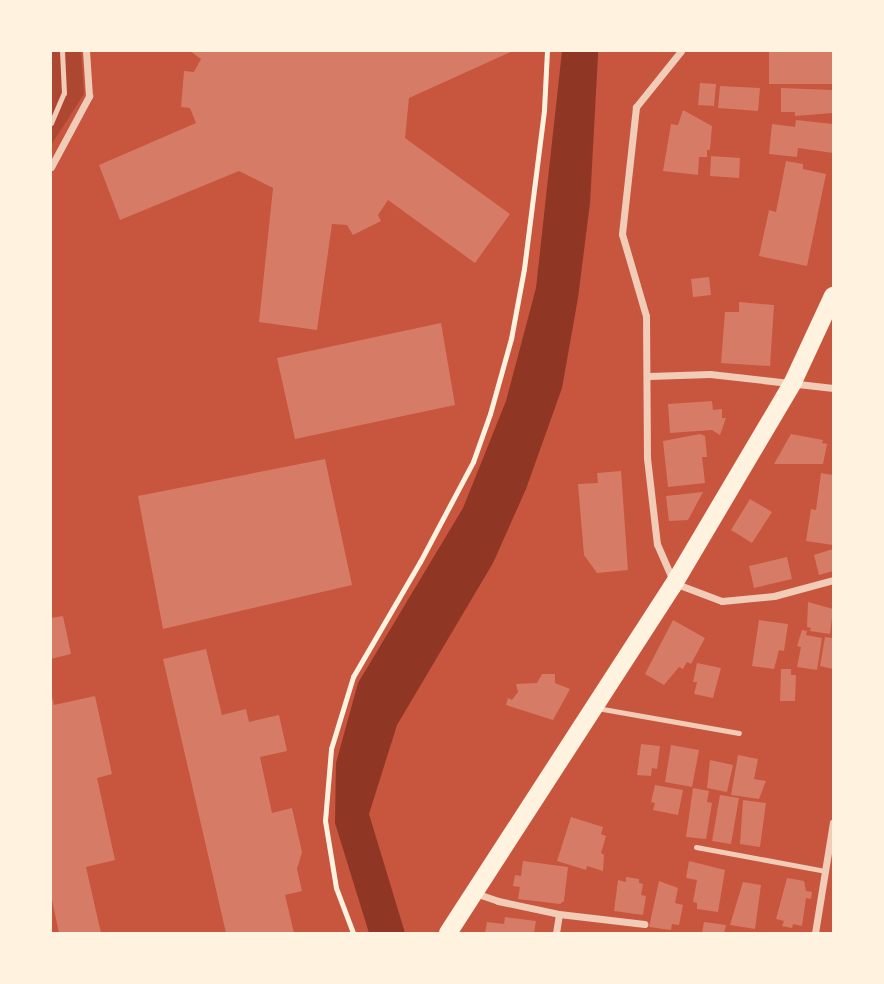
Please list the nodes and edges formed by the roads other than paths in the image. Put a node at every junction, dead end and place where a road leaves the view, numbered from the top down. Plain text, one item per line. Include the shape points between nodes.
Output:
1 (62, 51) edge
2 (86, 51) edge
3 (681, 51) edge
4 (51, 122) edge
5 (51, 167) edge
6 (833, 296) edge
7 (649, 376) junction
8 (793, 382) junction
9 (833, 388) edge
10 (833, 580) edge
11 (674, 583) junction
12 (595, 708) junction
13 (739, 733) dead end
14 (833, 822) edge
15 (696, 847) dead end
16 (825, 871) junction
17 (475, 893) junction
18 (559, 914) junction
19 (644, 924) dead end
20 (454, 930) edge
21 (556, 933) edge
22 (815, 933) edge

1 - 4 lane via 64,93
2 - 5 street via 89,96
3 - 7 street via 636,107 622,234 646,316
6 - 8 main road
7 - 8 street via 710,374
7 - 11 street via 647,458 657,544
8 - 9 street
8 - 11 main road
10 - 11 street via 774,596 722,601
11 - 12 main road
12 - 13 lane
12 - 17 main road
14 - 16 street
15 - 16 lane
16 - 22 street
17 - 18 street
17 - 20 main road
18 - 19 street
18 - 21 street

